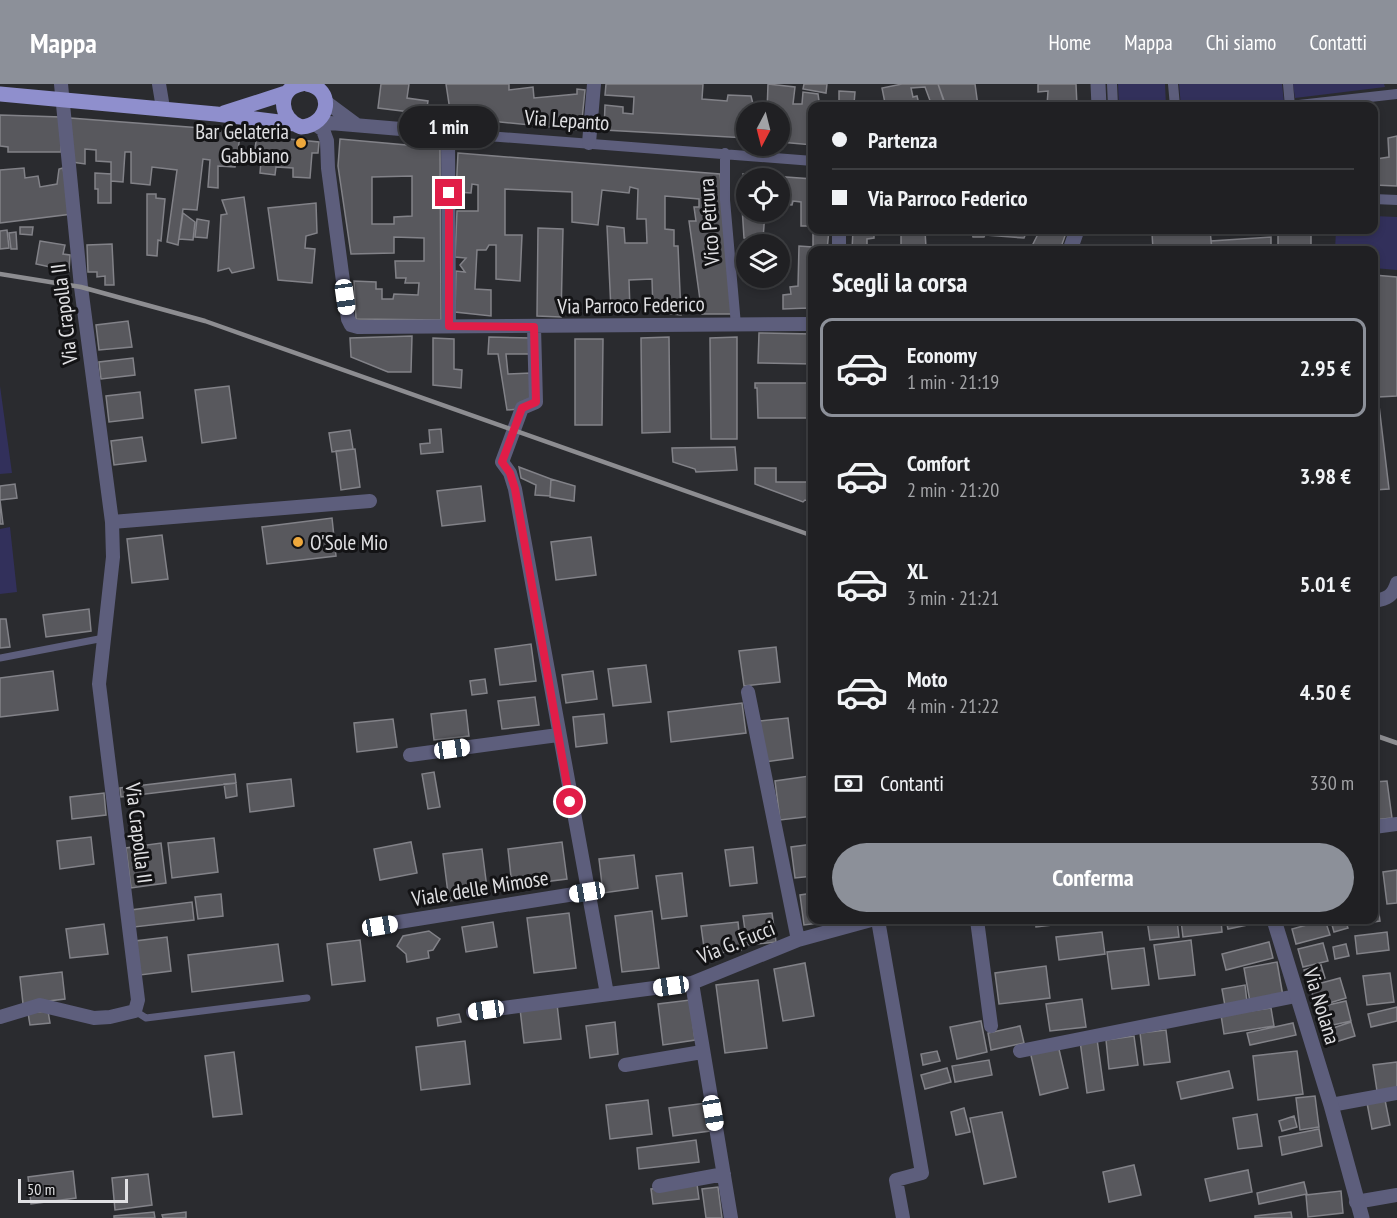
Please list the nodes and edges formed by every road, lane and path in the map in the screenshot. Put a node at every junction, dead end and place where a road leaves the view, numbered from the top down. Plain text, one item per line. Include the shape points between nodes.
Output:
1 (61, 84) edge
2 (159, 84) edge
3 (302, 84) edge
4 (307, 84) edge
5 (332, 84) edge
6 (594, 84) edge
7 (1098, 84) edge
8 (1112, 84) edge
9 (1173, 84) edge
10 (1287, 84) edge
11 (1394, 90) edge
12 (286, 93) junction
13 (0, 94) edge
14 (64, 101) junction
15 (326, 101) junction
16 (1099, 102) edge
17 (1113, 102) edge
18 (1175, 102) edge
19 (1289, 102) edge
20 (1316, 102) edge
21 (163, 108) junction
22 (220, 114) junction
23 (317, 123) junction
24 (294, 124) junction
25 (359, 126) junction
26 (448, 133) junction
27 (589, 143) junction
28 (725, 153) junction
29 (808, 161) edge
30 (1378, 199) edge
31 (1397, 200) edge
32 (808, 324) edge
33 (736, 325) junction
34 (449, 326) junction
35 (534, 327) junction
36 (370, 501) dead end
37 (112, 522) junction
38 (1397, 583) edge
39 (1378, 600) edge
40 (104, 638) junction
41 (0, 658) edge
42 (748, 692) dead end
43 (558, 735) junction
44 (410, 755) dead end
45 (1397, 824) edge
46 (1378, 826) edge
47 (587, 892) junction
48 (856, 924) edge
49 (879, 924) edge
50 (978, 924) edge
51 (1275, 924) edge
52 (380, 926) dead end
53 (798, 940) junction
54 (692, 983) junction
55 (607, 994) junction
56 (1296, 996) junction
57 (307, 998) dead end
58 (135, 1011) junction
59 (473, 1012) dead end
60 (0, 1017) edge
61 (991, 1026) dead end
62 (1020, 1051) dead end
63 (702, 1052) junction
64 (625, 1065) dead end
65 (1397, 1093) edge
66 (1331, 1105) junction
67 (724, 1174) junction
68 (659, 1186) dead end
69 (1397, 1195) edge
70 (1356, 1202) junction
71 (731, 1218) edge
72 (903, 1218) edge
73 (1362, 1218) edge

1 - 14 street, Via Crapolla II
2 - 21 street
3 - 12 main road
4 - 15 main road via 318,88
5 - 15 main road
6 - 27 street
7 - 16 street
8 - 17 street
9 - 18 street
10 - 19 street
11 - 20 street
12 - 22 main road
12 - 24 main road via 285,114
13 - 14 main road
14 - 21 main road
14 - 37 street, Via Crapolla II via 81,286
15 - 23 main road via 325,113
15 - 25 street
21 - 22 main road
22 - 24 main road
23 - 24 main road via 301,127
23 - 25 street, Via Lepanto
23 - 34 street, Via Parroco Federico via 327,141 351,325
25 - 26 street, Via Lepanto
26 - 27 street, Via Lepanto
26 - 34 street
27 - 28 street, Via Lepanto
28 - 29 street, Via Lepanto
28 - 33 street, Vico Petrura
30 - 31 street
32 - 33 street, Via Parroco Federico
33 - 35 street, Via Parroco Federico
34 - 35 street, Via Parroco Federico
35 - 43 street via 536,402 522,408 502,462 510,473
36 - 37 street
37 - 40 street, Via Crapolla II via 113,557
38 - 39 street via 1389,598
40 - 41 lane
40 - 58 street, Via Crapolla II via 99,684 138,1000
42 - 53 street
43 - 44 street
43 - 47 street
45 - 46 street
47 - 52 street, Viale delle Mimose
47 - 55 street
48 - 53 street, Via G. Fucci
49 - 72 street via 922,1173 896,1180
50 - 61 street
51 - 56 street, Via Nolana
53 - 54 street, Via G. Fucci
54 - 55 street, Via G. Fucci
54 - 63 street
55 - 59 street, Via G. Fucci
56 - 62 street
56 - 66 street, Via Nolana
57 - 58 lane via 146,1018
58 - 60 street via 94,1018 40,1005
63 - 64 street
63 - 67 street
65 - 66 street
66 - 70 street, Via Nolana
67 - 68 street
67 - 71 street
69 - 70 street
70 - 73 street, Via Nolana

